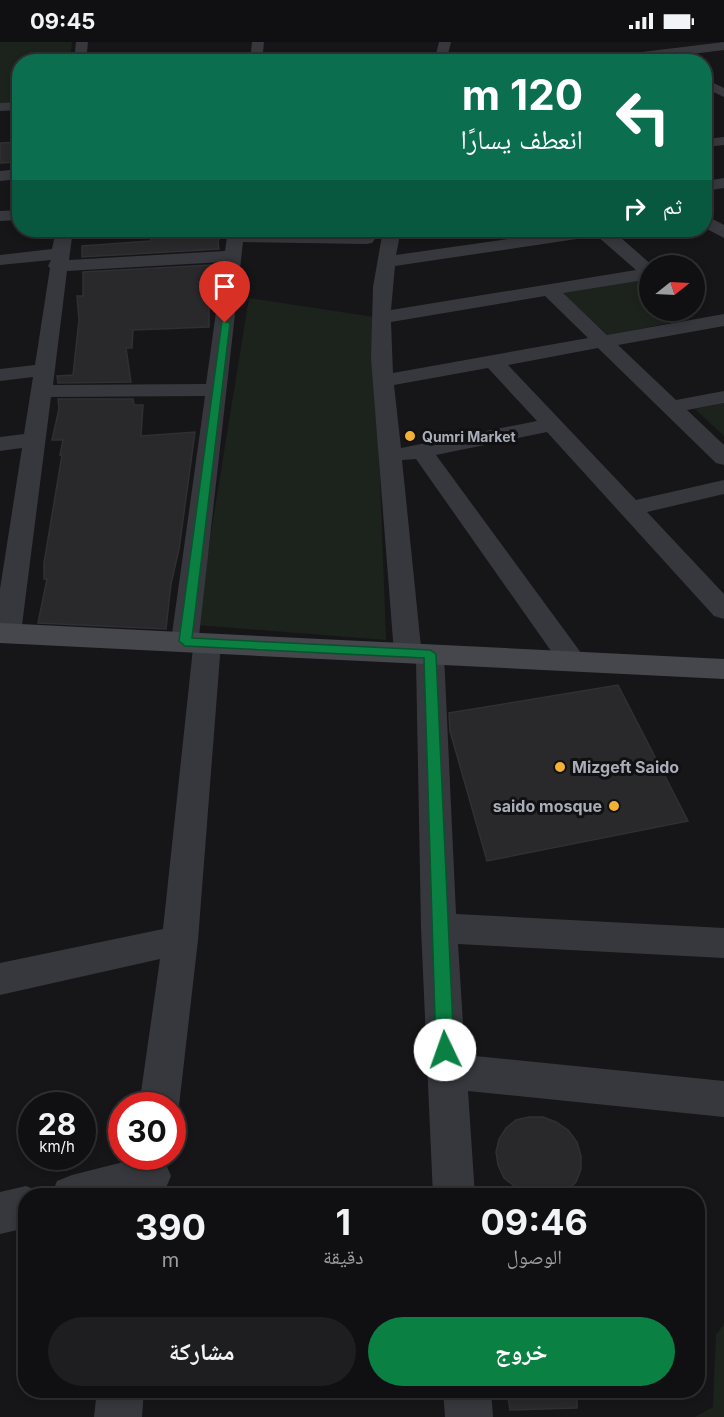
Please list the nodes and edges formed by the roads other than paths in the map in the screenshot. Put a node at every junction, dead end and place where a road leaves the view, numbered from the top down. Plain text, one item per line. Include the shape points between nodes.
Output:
1 (660, 42) edge
2 (724, 46) edge
3 (679, 51) junction
4 (652, 54) edge
5 (63, 237) edge
6 (390, 237) edge
7 (555, 237) edge
8 (610, 237) edge
9 (366, 239) dead end
10 (235, 241) edge
11 (0, 260) edge
12 (58, 260) junction
13 (385, 262) junction
14 (639, 262) edge
15 (639, 274) edge
16 (550, 291) junction
17 (709, 317) edge
18 (380, 318) junction
19 (602, 342) junction
20 (493, 361) junction
21 (0, 375) edge
22 (42, 381) junction
23 (383, 381) junction
24 (217, 390) junction
25 (724, 397) edge
26 (671, 407) junction
27 (551, 425) junction
28 (33, 440) junction
29 (0, 444) edge
30 (421, 450) junction
31 (390, 457) junction
32 (724, 458) edge
33 (724, 487) edge
34 (630, 509) junction
35 (721, 603) edge
36 (3, 633) edge
37 (196, 642) junction
38 (419, 654) junction
39 (573, 661) junction
40 (724, 669) edge
41 (439, 928) junction
42 (180, 940) junction
43 (724, 943) edge
44 (0, 979) edge
45 (446, 1071) junction
46 (161, 1092) edge
47 (724, 1099) edge
48 (150, 1176) edge
49 (103, 1188) edge
50 (453, 1188) edge
51 (18, 1209) edge
52 (0, 1213) edge
53 (120, 1398) edge
54 (468, 1398) edge
55 (118, 1417) edge
56 (469, 1417) edge

1 - 3 street
2 - 3 street
3 - 4 street
5 - 12 street
6 - 13 street
7 - 13 street
8 - 14 street
9 - 10 street
10 - 12 street
10 - 24 street
11 - 12 street
12 - 22 street
13 - 18 street
15 - 16 street
16 - 18 street
16 - 19 street
17 - 19 street
18 - 23 street
19 - 20 street
19 - 26 street
20 - 23 street
20 - 27 street
21 - 22 street
22 - 24 street
22 - 28 street
23 - 31 street
24 - 37 street
25 - 26 street
26 - 32 street
27 - 30 street
27 - 34 street
28 - 29 street
28 - 36 street
30 - 31 street
30 - 39 street
31 - 38 street
33 - 34 street
34 - 35 street
36 - 37 street
37 - 38 street
37 - 42 street
38 - 39 street
38 - 41 street
39 - 40 street
41 - 43 street
41 - 45 street
42 - 44 street
42 - 46 street
45 - 47 street
45 - 50 street
48 - 49 street
51 - 52 street
53 - 55 street
54 - 56 street

